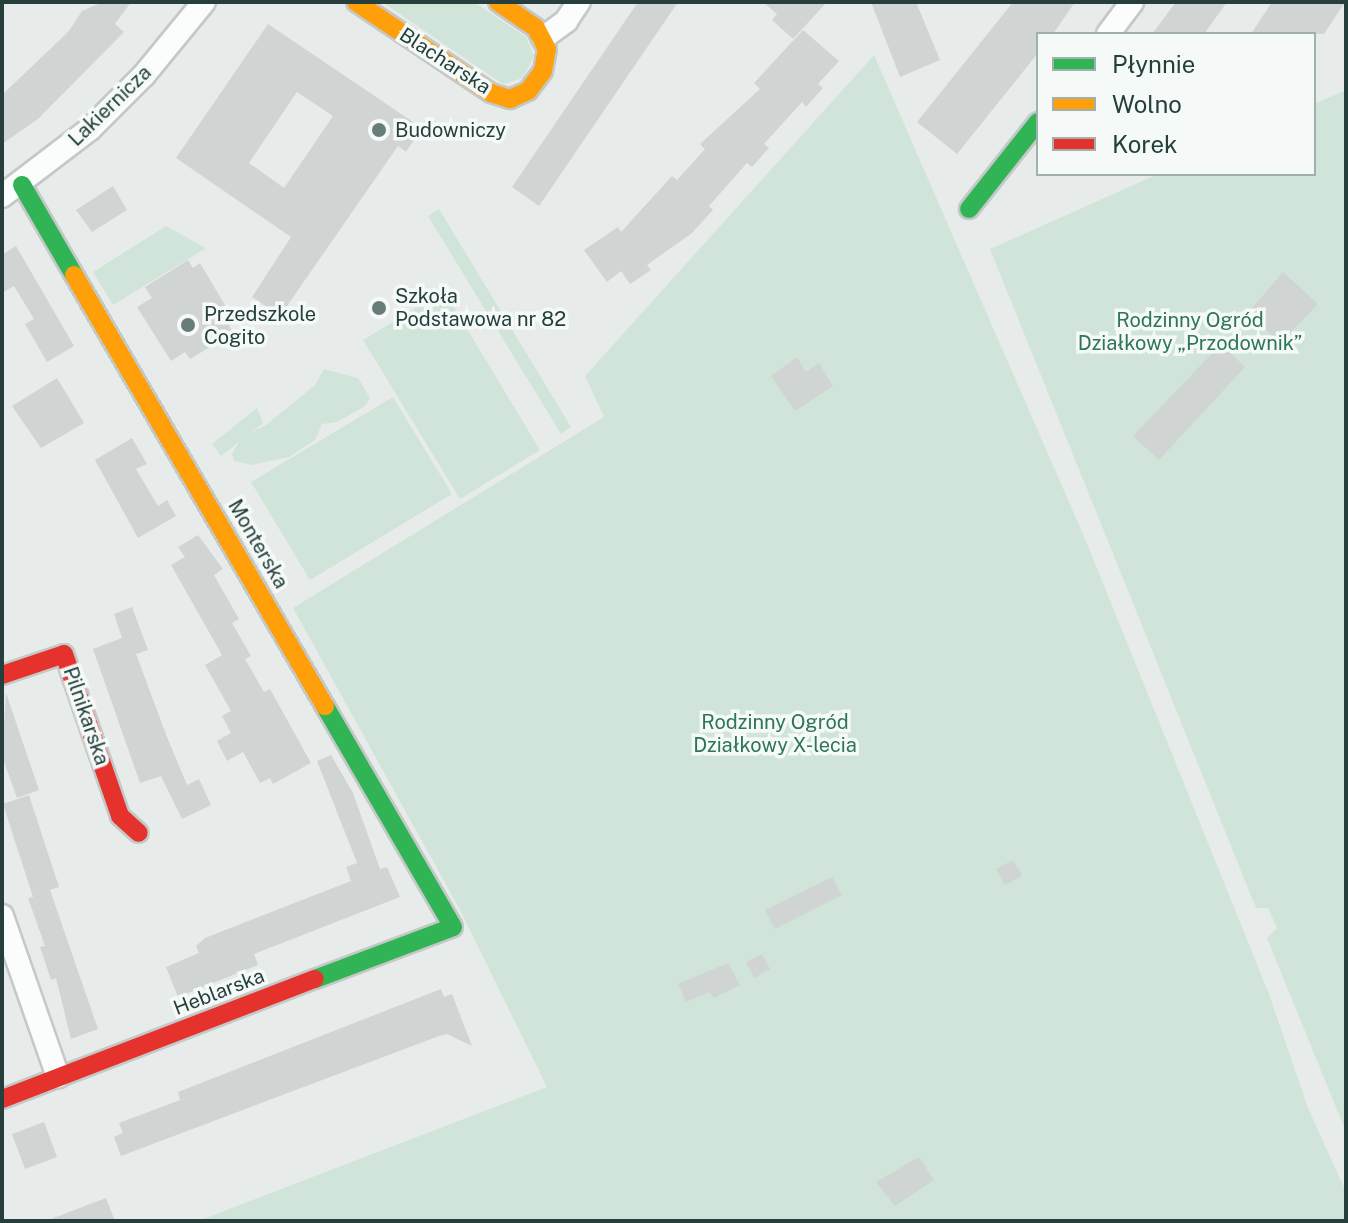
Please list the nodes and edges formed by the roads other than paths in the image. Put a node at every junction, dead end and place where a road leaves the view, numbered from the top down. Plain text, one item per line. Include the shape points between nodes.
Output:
1 (204, 2) edge
2 (356, 2) edge
3 (498, 2) edge
4 (579, 2) edge
5 (1132, 2) edge
6 (1110, 32) edge
7 (543, 38) junction
8 (1036, 125) edge
9 (22, 185) junction
10 (2, 196) edge
11 (969, 209) dead end
12 (2, 675) edge
13 (139, 833) dead end
14 (2, 916) edge
15 (453, 927) joint
16 (58, 1077) junction
17 (2, 1099) edge

1 - 9 street, Lakiernicza via 144,75
2 - 7 street, Blacharska via 503,98 528,91 543,71
3 - 7 street
4 - 7 street via 566,21
5 - 6 street
8 - 11 street
9 - 10 street, Lakiernicza
9 - 15 street, Monterska
12 - 13 street, Pilnikarska via 64,654 120,816
14 - 16 street
15 - 16 street, Heblarska
16 - 17 street, Heblarska

